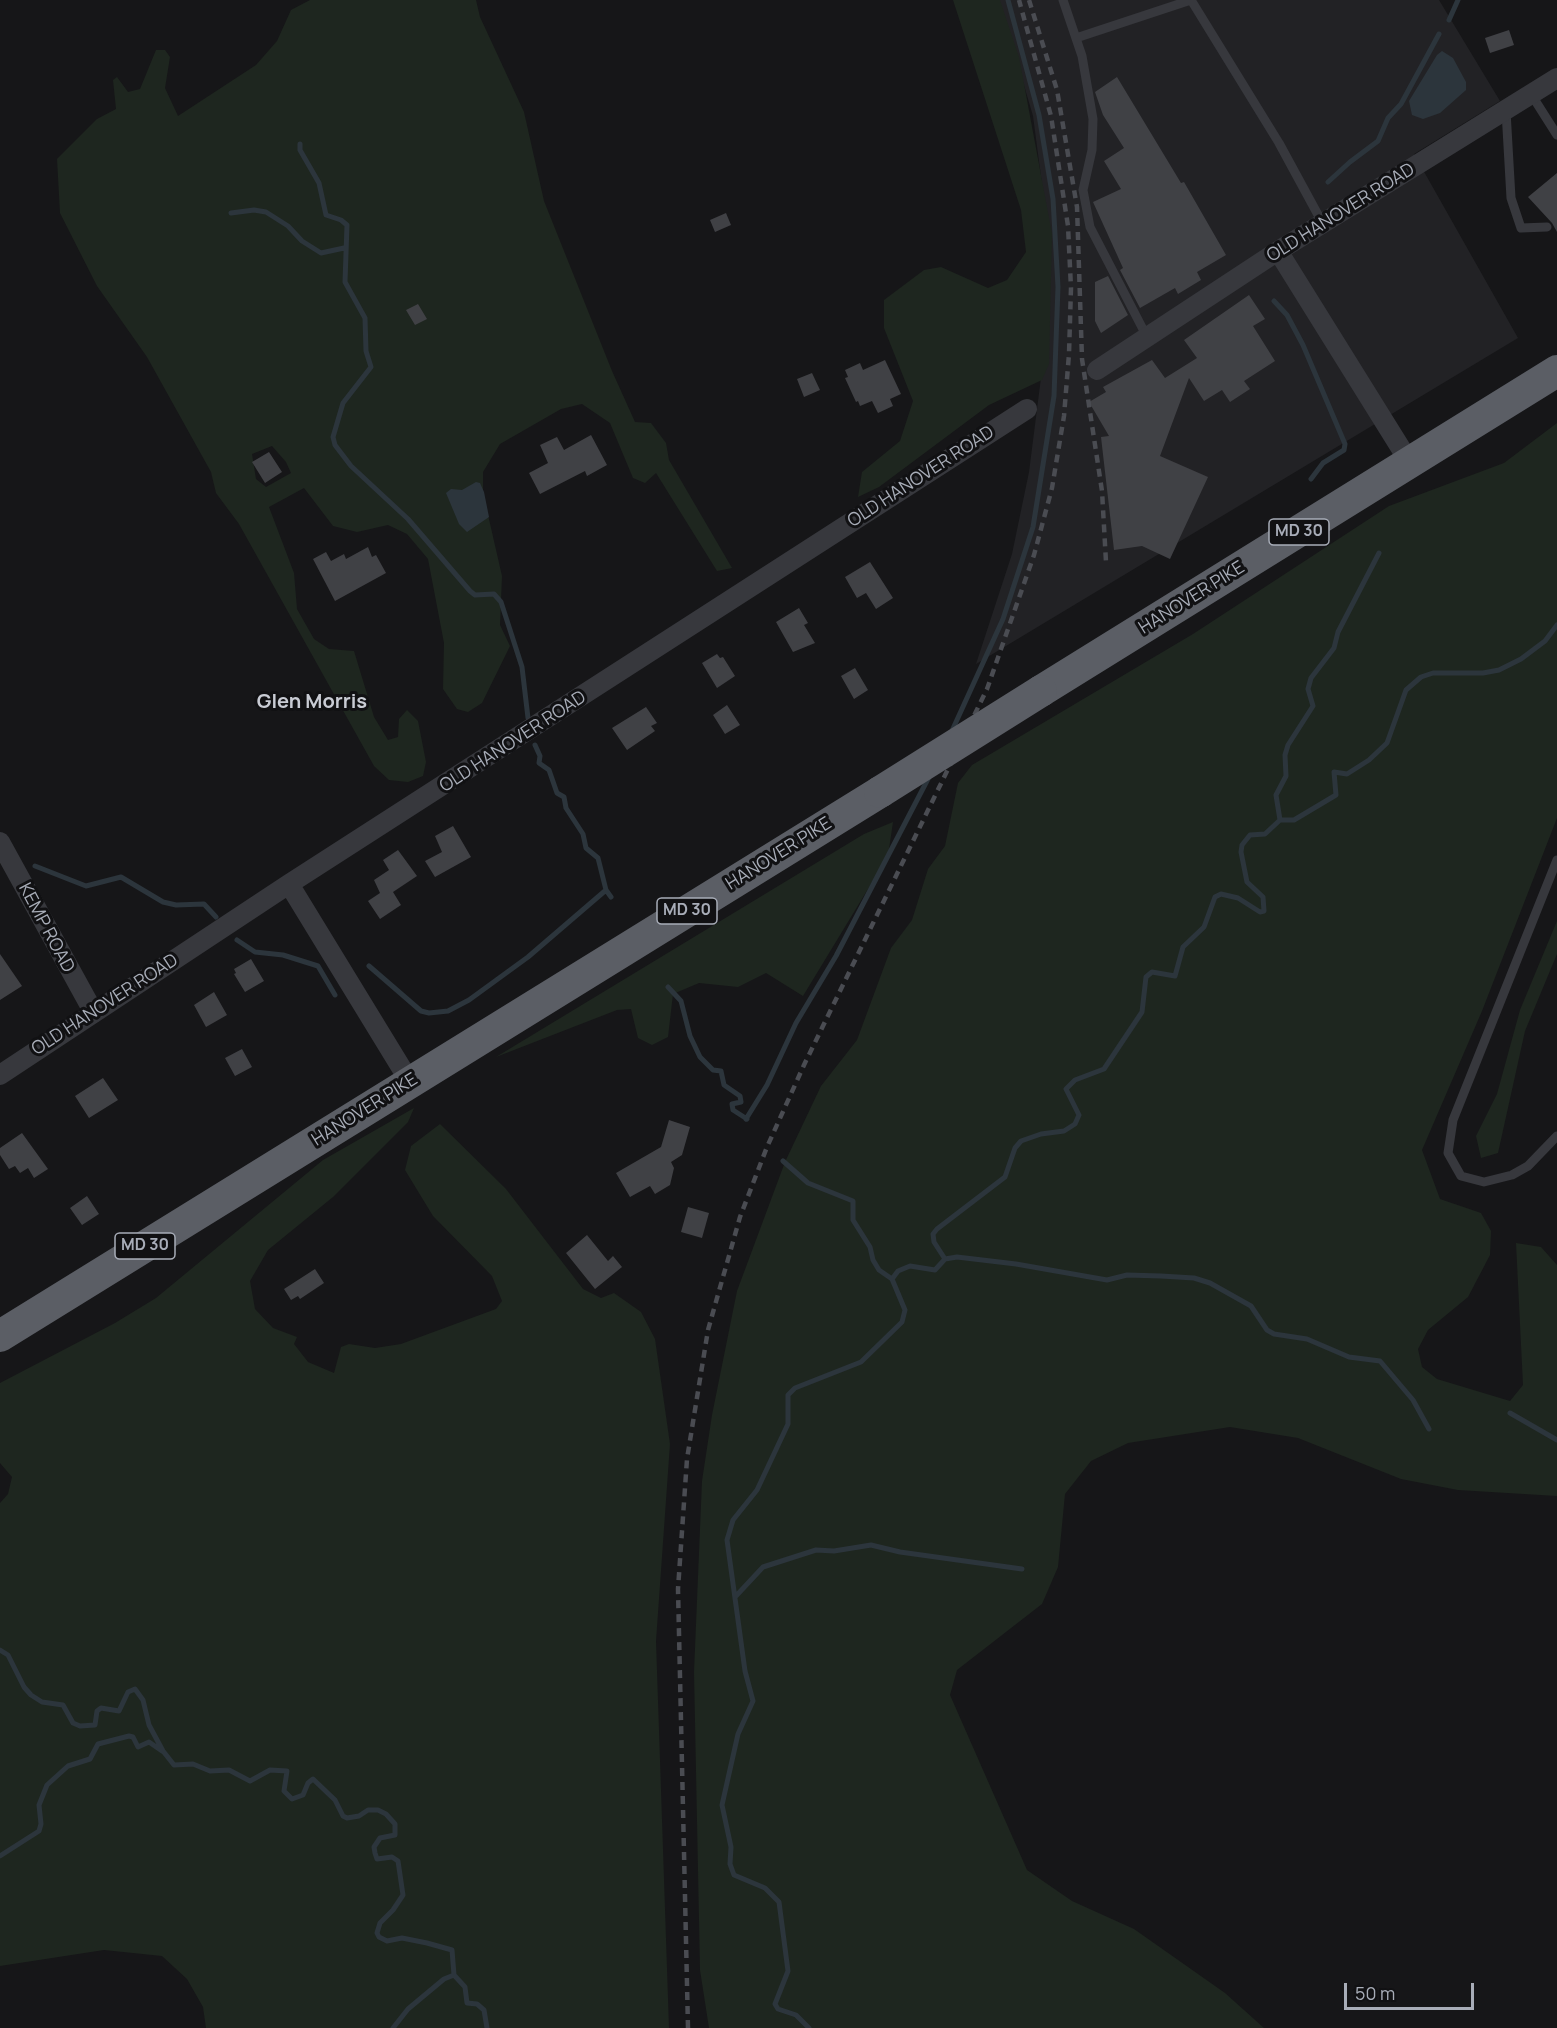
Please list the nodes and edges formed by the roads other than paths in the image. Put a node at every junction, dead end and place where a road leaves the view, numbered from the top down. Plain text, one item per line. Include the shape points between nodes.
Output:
1 (1063, 0) edge
2 (1076, 38) junction
3 (1557, 78) edge
4 (1531, 93) junction
5 (1506, 109) junction
6 (1557, 135) edge
7 (1323, 224) junction
8 (1547, 227) dead end
9 (1278, 251) junction
10 (1147, 337) junction
11 (1097, 370) dead end
12 (1557, 371) edge
13 (1027, 409) dead end
14 (1410, 463) junction
15 (0, 842) edge
16 (1557, 860) edge
17 (289, 884) junction
18 (94, 1013) junction
19 (0, 1075) edge
20 (410, 1082) junction
21 (1557, 1136) edge
22 (0, 1336) edge

1 - 2 lane
2 - 7 lane via 1191,0 1279,143
2 - 10 lane via 1093,118 1092,150 1083,190 1090,227
3 - 4 street, OLD HANOVER ROAD
4 - 5 street, OLD HANOVER ROAD
4 - 6 lane
5 - 7 street, OLD HANOVER ROAD
5 - 8 lane via 1511,198 1521,228
7 - 9 street, OLD HANOVER ROAD
9 - 10 street, OLD HANOVER ROAD
9 - 14 street
10 - 11 street, OLD HANOVER ROAD
12 - 14 highway, HANOVER PIKE / MD 30
13 - 17 street, OLD HANOVER ROAD
14 - 20 highway, HANOVER PIKE / MD 30, bridge
15 - 18 street, KEMP ROAD
16 - 21 lane via 1453,1120 1448,1153 1461,1176 1484,1182 1528,1166
17 - 18 street, OLD HANOVER ROAD
17 - 20 street
18 - 19 street, OLD HANOVER ROAD
20 - 22 highway, HANOVER PIKE / MD 30

